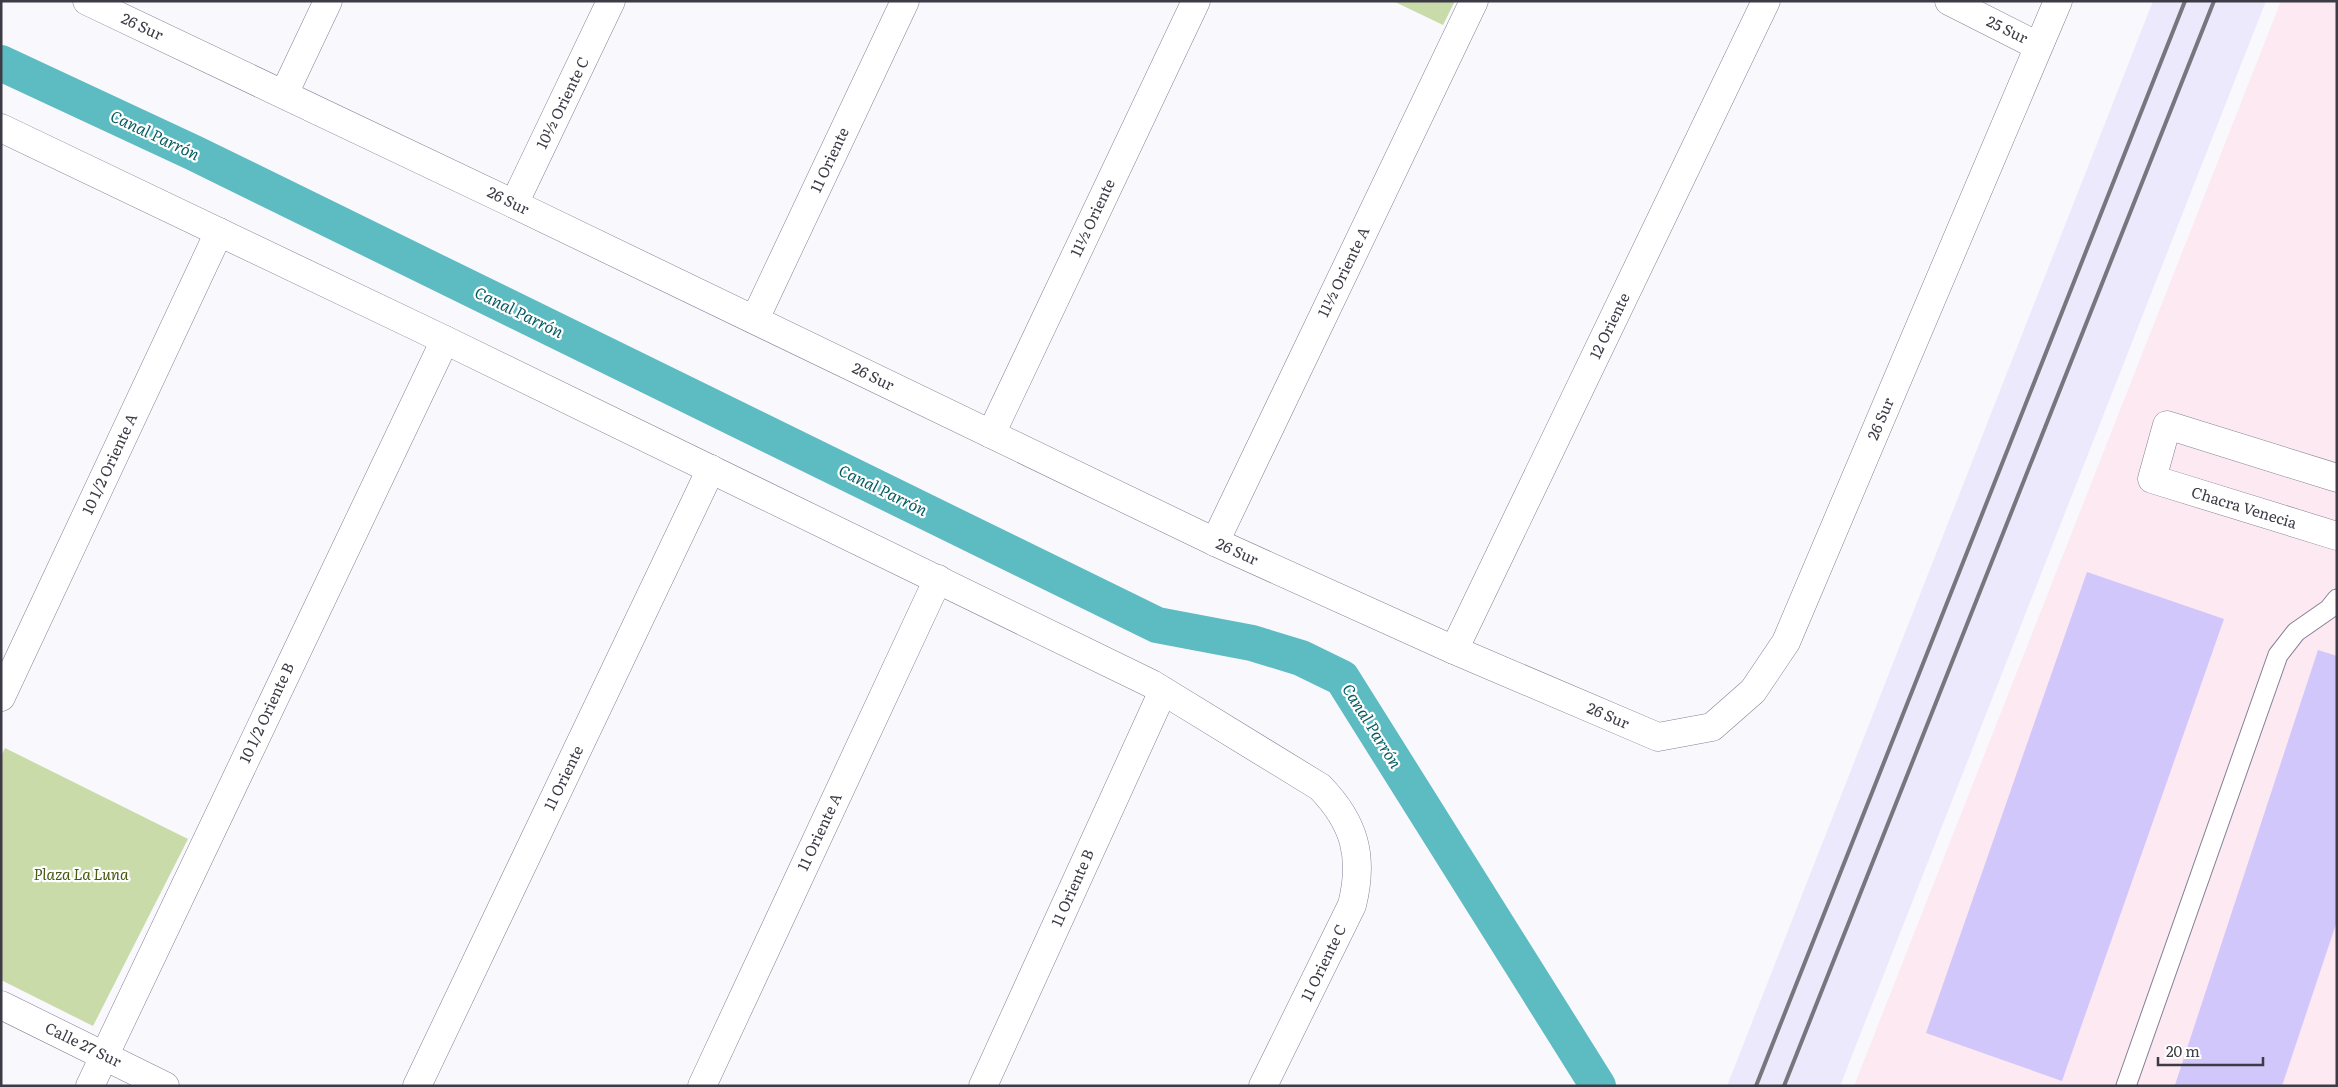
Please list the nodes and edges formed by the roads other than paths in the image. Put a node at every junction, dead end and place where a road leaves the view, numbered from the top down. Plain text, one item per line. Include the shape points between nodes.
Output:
1 (87, 1) edge
2 (328, 1) edge
3 (611, 1) edge
4 (905, 1) edge
5 (1196, 1) edge
6 (1474, 1) edge
7 (1766, 1) edge
8 (1949, 1) edge
9 (2058, 1) edge
10 (2038, 46) junction
11 (284, 94) junction
12 (1, 128) edge
13 (514, 204) junction
14 (219, 232) junction
15 (755, 319) junction
16 (445, 340) junction
17 (990, 434) junction
18 (711, 470) junction
19 (2337, 478) edge
20 (2337, 536) edge
21 (1215, 542) junction
22 (938, 579) junction
23 (2337, 599) edge
24 (1454, 650) junction
25 (1163, 691) junction
26 (1, 697) edge
27 (1, 1005) edge
28 (104, 1056) junction
29 (90, 1086) edge
30 (165, 1086) edge
31 (417, 1086) edge
32 (702, 1086) edge
33 (984, 1086) edge
34 (1263, 1086) edge
35 (2126, 1086) edge

1 - 11 street, 26 Sur
2 - 11 street
3 - 13 street, 10½ Oriente C
4 - 15 street, 11 Oriente
5 - 17 street, 11½ Oriente
6 - 21 street, 11½ Oriente A
7 - 24 street, 12 Oriente
8 - 10 street, 25 Sur
9 - 10 street, 26 Sur
10 - 24 street, 26 Sur via 1786,642 1753,691 1712,727 1658,737
11 - 13 street, 26 Sur
12 - 14 street
13 - 15 street, 26 Sur
14 - 16 street
14 - 26 street, 10 1/2 Oriente A
15 - 17 street, 26 Sur
16 - 18 street
16 - 28 street, 10 1/2 Oriente B
17 - 21 street, 26 Sur
18 - 22 street
18 - 31 street, 11 Oriente
19 - 20 street, Chacra Venecia via 2168,425 2152,479
21 - 24 street, 26 Sur
22 - 25 street
22 - 32 street, 11 Oriente A
23 - 35 lane via 2329,609 2296,632 2278,654
25 - 33 street, 11 Oriente B
25 - 34 street, 11 Oriente C via 1320,787 1344,816 1358,857 1358,882 1352,905
27 - 28 street, Calle 27 Sur
28 - 29 street, 10 1/2 Oriente B
28 - 30 street, Calle 27 Sur

